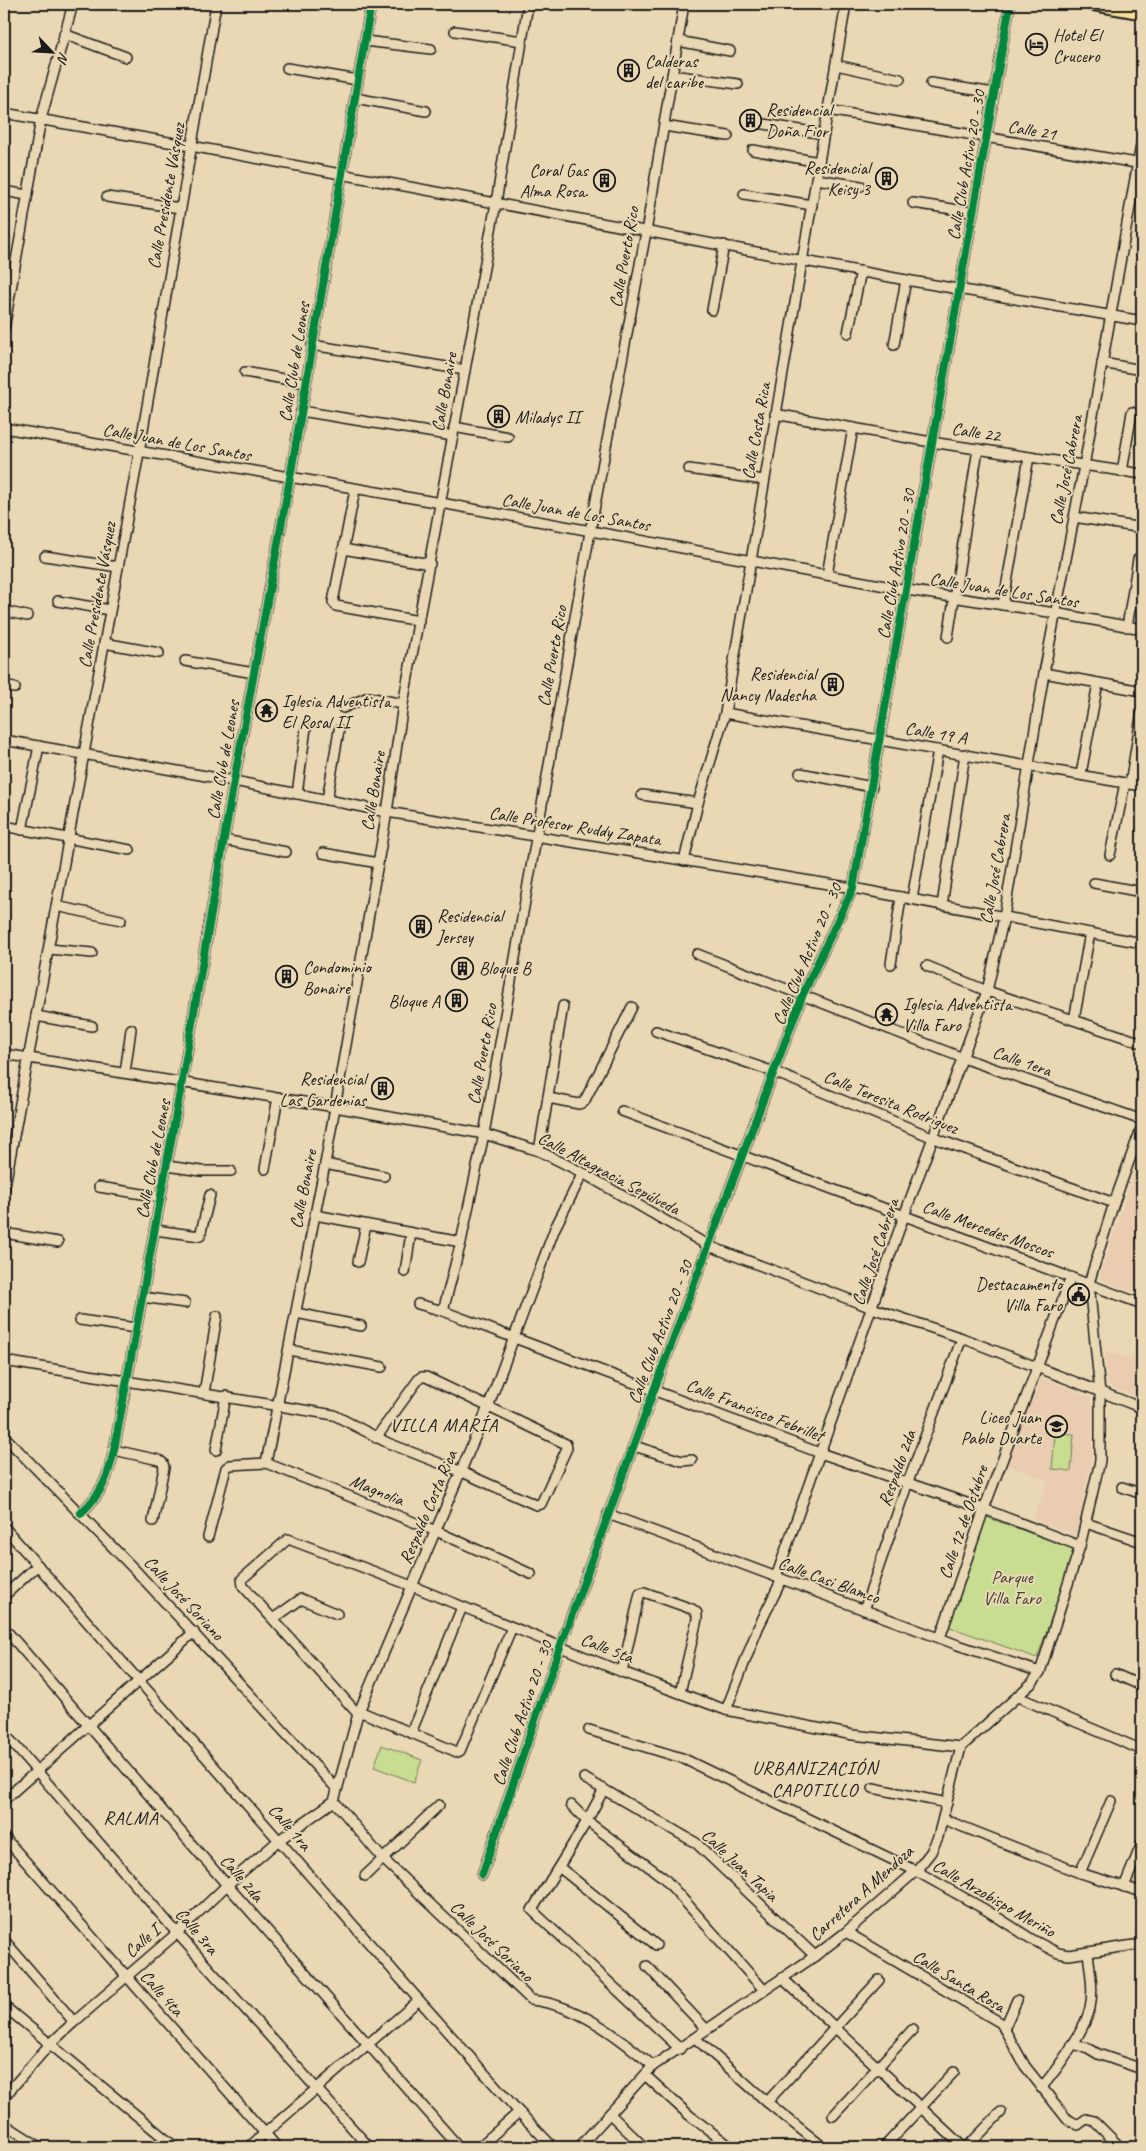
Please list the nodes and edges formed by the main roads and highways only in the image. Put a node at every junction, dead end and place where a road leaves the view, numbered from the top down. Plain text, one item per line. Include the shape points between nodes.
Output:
1 (1091, 4) edge
2 (1142, 13) edge

1 - 2 main road

